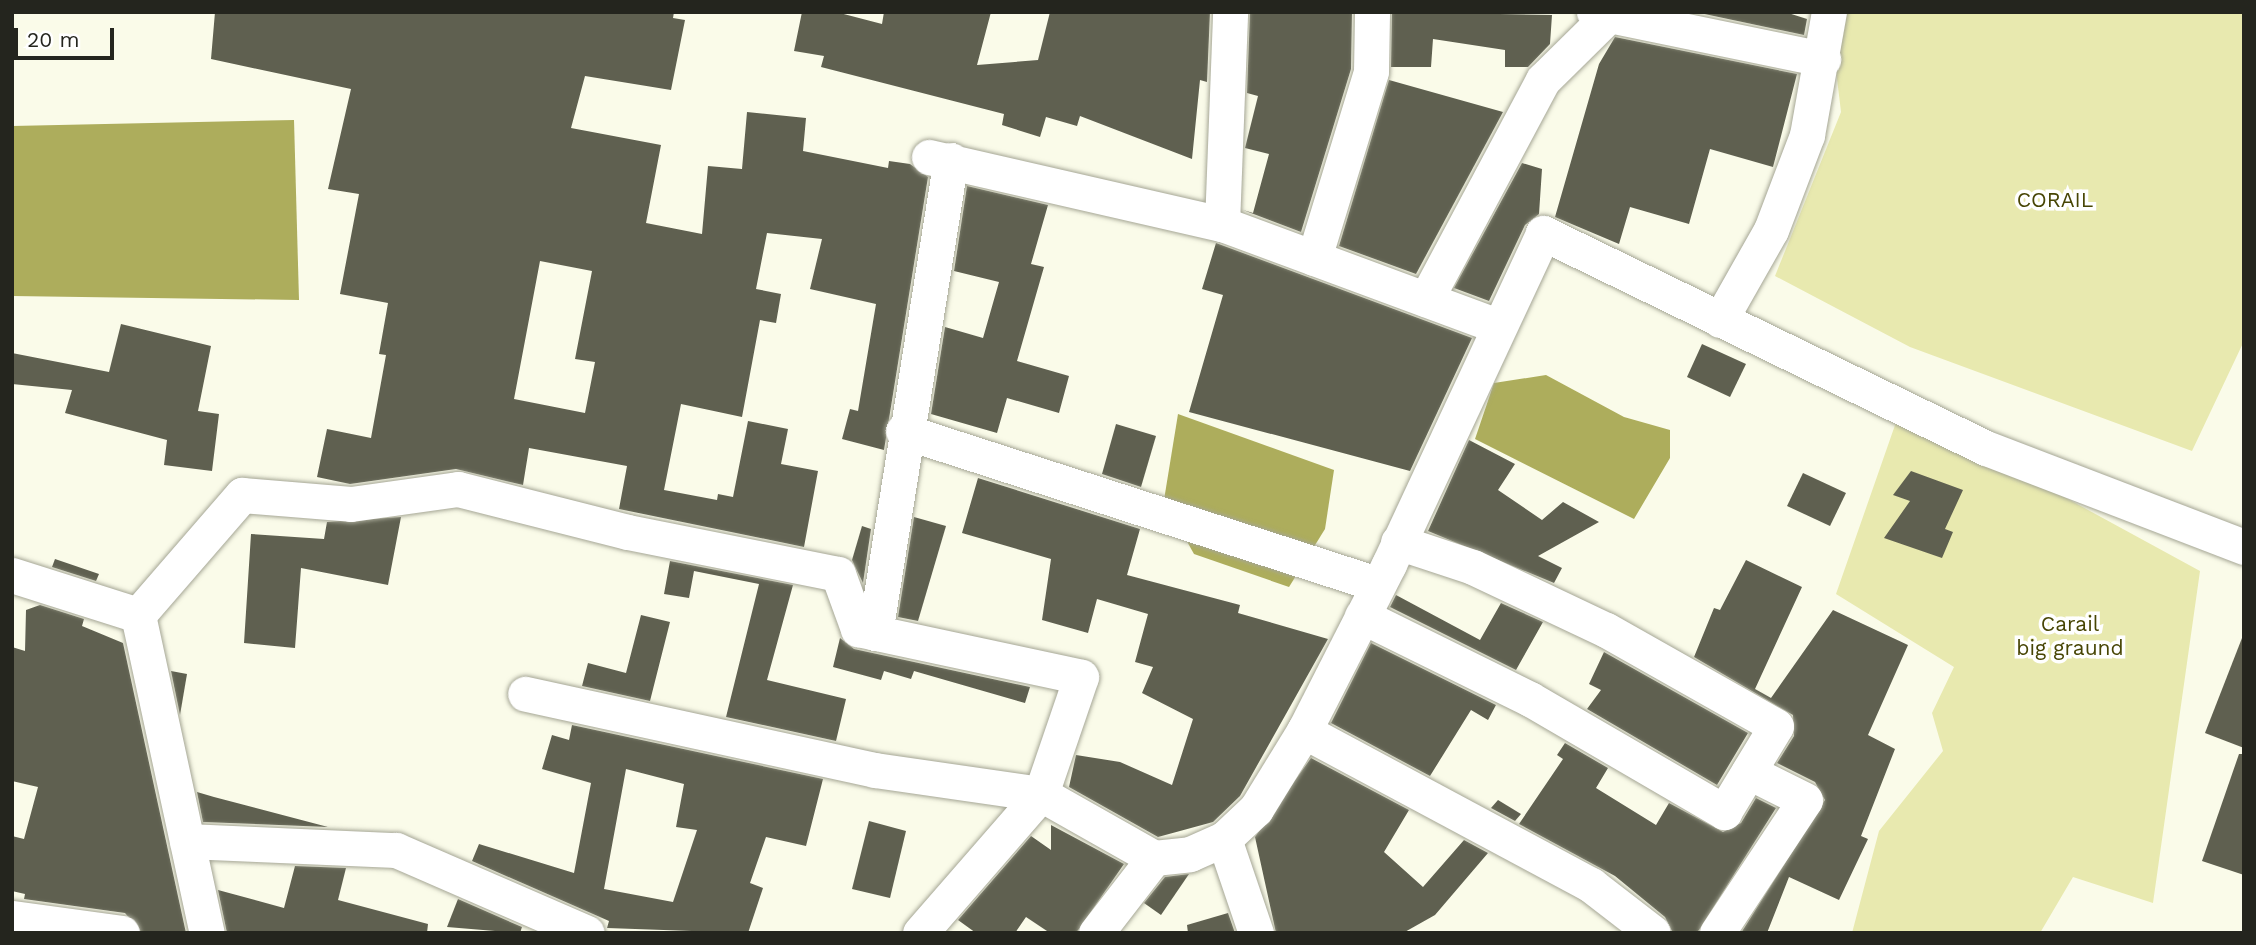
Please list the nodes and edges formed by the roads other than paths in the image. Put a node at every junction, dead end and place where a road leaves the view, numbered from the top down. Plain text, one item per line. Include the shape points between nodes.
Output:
1 (1230, 12) edge
2 (1371, 12) edge
3 (1829, 12) edge
4 (1606, 13) edge
5 (1703, 24) edge
6 (1823, 59) junction
7 (1222, 225) junction
8 (1314, 258) junction
9 (1426, 299) junction
10 (1720, 320) junction
11 (1498, 326) junction
12 (903, 431) junction
13 (1398, 542) junction
14 (2244, 547) edge
15 (12, 575) edge
16 (1378, 584) junction
17 (138, 615) junction
18 (1362, 616) junction
19 (876, 633) junction
20 (524, 694) dead end
21 (1304, 731) junction
22 (1749, 772) junction
23 (1041, 794) junction
24 (1224, 839) junction
25 (187, 841) junction
26 (1154, 858) junction
27 (12, 918) edge
28 (122, 933) edge
29 (207, 933) edge
30 (587, 933) edge
31 (920, 933) edge
32 (1096, 933) edge
33 (1256, 933) edge
34 (1653, 933) edge
35 (1717, 933) edge

1 - 7 street
2 - 8 street via 1371,71
3 - 6 street
4 - 5 street
4 - 9 street via 1543,80
5 - 6 street
6 - 10 street via 1807,135 1771,230
7 - 8 street
7 - 12 street via 940,158
8 - 9 street
9 - 11 street
10 - 11 street via 1543,233
10 - 14 street via 1986,448
11 - 13 street
12 - 16 street
12 - 19 street
13 - 16 street
13 - 22 street via 1473,567 1606,630 1776,726
15 - 17 street
16 - 18 street
17 - 19 street via 242,495 351,504 458,489 628,533 838,574 858,629
17 - 25 street
18 - 21 street
18 - 22 street via 1530,699 1724,812
19 - 23 street via 1081,677
20 - 23 street via 875,770
21 - 24 street via 1256,809
21 - 34 street via 1591,885
22 - 35 street via 1805,800
23 - 26 street
23 - 31 street
24 - 26 street via 1191,854
24 - 33 street
25 - 29 street
25 - 30 street via 396,850
26 - 32 street
27 - 28 street

